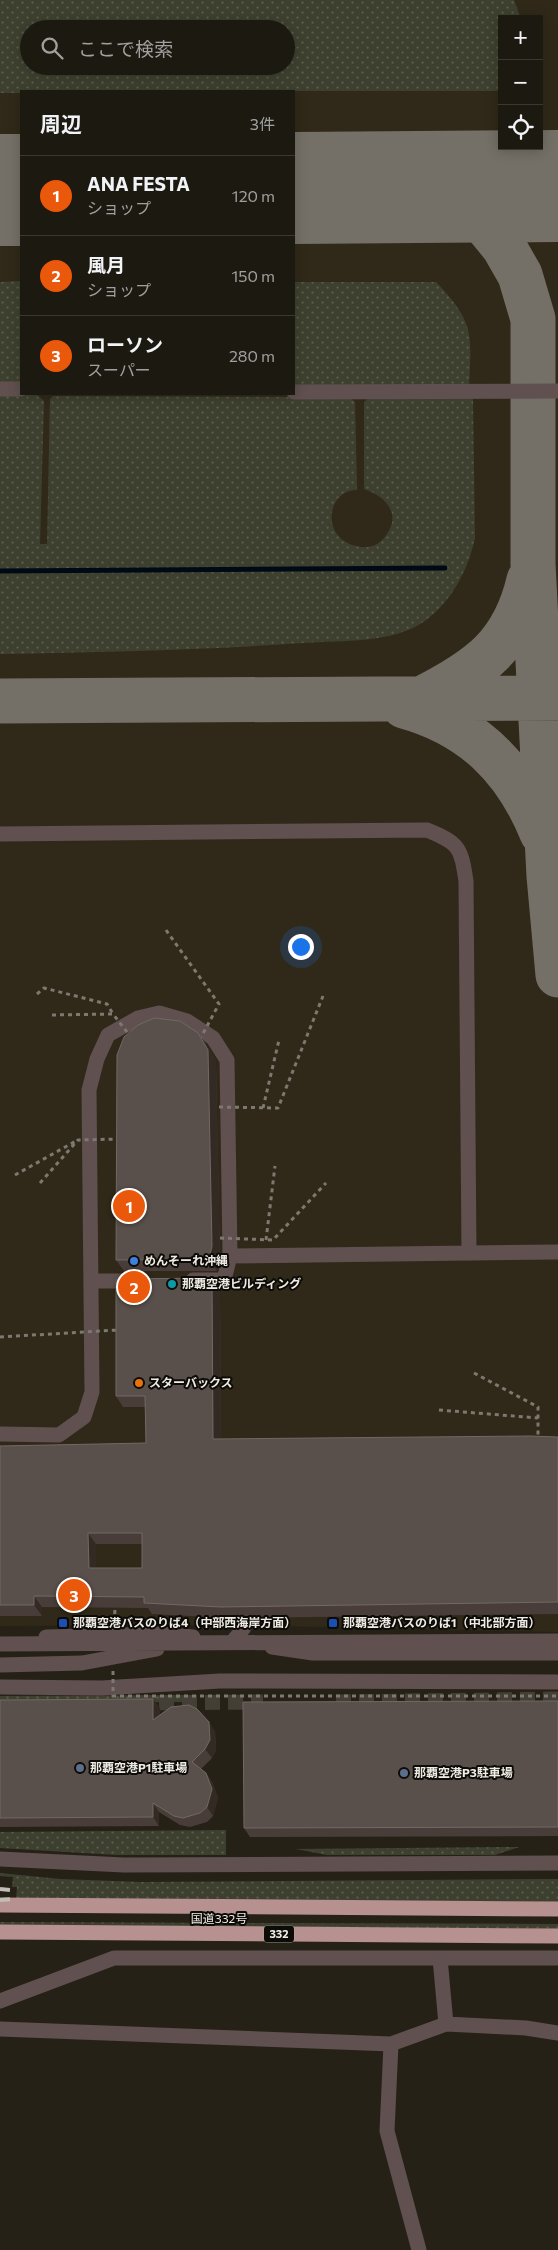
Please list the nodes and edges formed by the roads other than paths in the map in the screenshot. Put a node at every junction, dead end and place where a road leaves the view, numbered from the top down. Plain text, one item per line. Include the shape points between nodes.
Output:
1 (0, 389) edge
2 (20, 390) edge
3 (558, 391) edge
4 (295, 392) edge
5 (0, 834) edge
6 (558, 1252) edge
7 (469, 1253) junction
8 (230, 1256) junction
9 (148, 1280) edge
10 (176, 1280) edge
11 (91, 1281) junction
12 (0, 1434) edge
13 (243, 1629) tunnel mouth
14 (0, 1637) edge
15 (233, 1641) junction
16 (558, 1641) edge
17 (200, 1642) junction
18 (0, 1644) edge
19 (558, 1653) edge
20 (0, 1665) edge
21 (558, 1682) edge
22 (0, 1687) edge
23 (0, 1859) edge
24 (558, 1863) edge
25 (0, 1905) edge
26 (558, 1909) edge
27 (0, 1932) edge
28 (558, 1936) edge
29 (440, 1958) junction
30 (558, 1958) edge
31 (0, 2001) edge
32 (446, 2024) junction
33 (0, 2029) edge
34 (558, 2033) edge
35 (391, 2044) junction
36 (419, 2250) edge

1 - 2 street
3 - 4 street
5 - 7 street via 427,830 450,840 462,855 466,881
6 - 7 street
7 - 8 street
8 - 10 street via 224,1280
8 - 11 street via 227,1060 213,1038 187,1021 159,1013 138,1018 108,1035 97,1059 89,1090
9 - 11 street
11 - 12 street via 92,1392 84,1417 59,1435
13 - 15 street
14 - 15 street via 160,1634
15 - 19 street via 313,1653
16 - 17 street, bridge
17 - 18 street, bridge
17 - 20 street, bridge via 82,1663
21 - 22 street via 220,1682 102,1688
23 - 24 street via 124,1865
25 - 26 highway, 国道332号 / 332
27 - 28 highway, 国道332号 / 332
29 - 30 street
29 - 31 street via 114,1958
29 - 32 street
32 - 34 street
32 - 35 street
33 - 35 street
35 - 36 street via 387,2131

